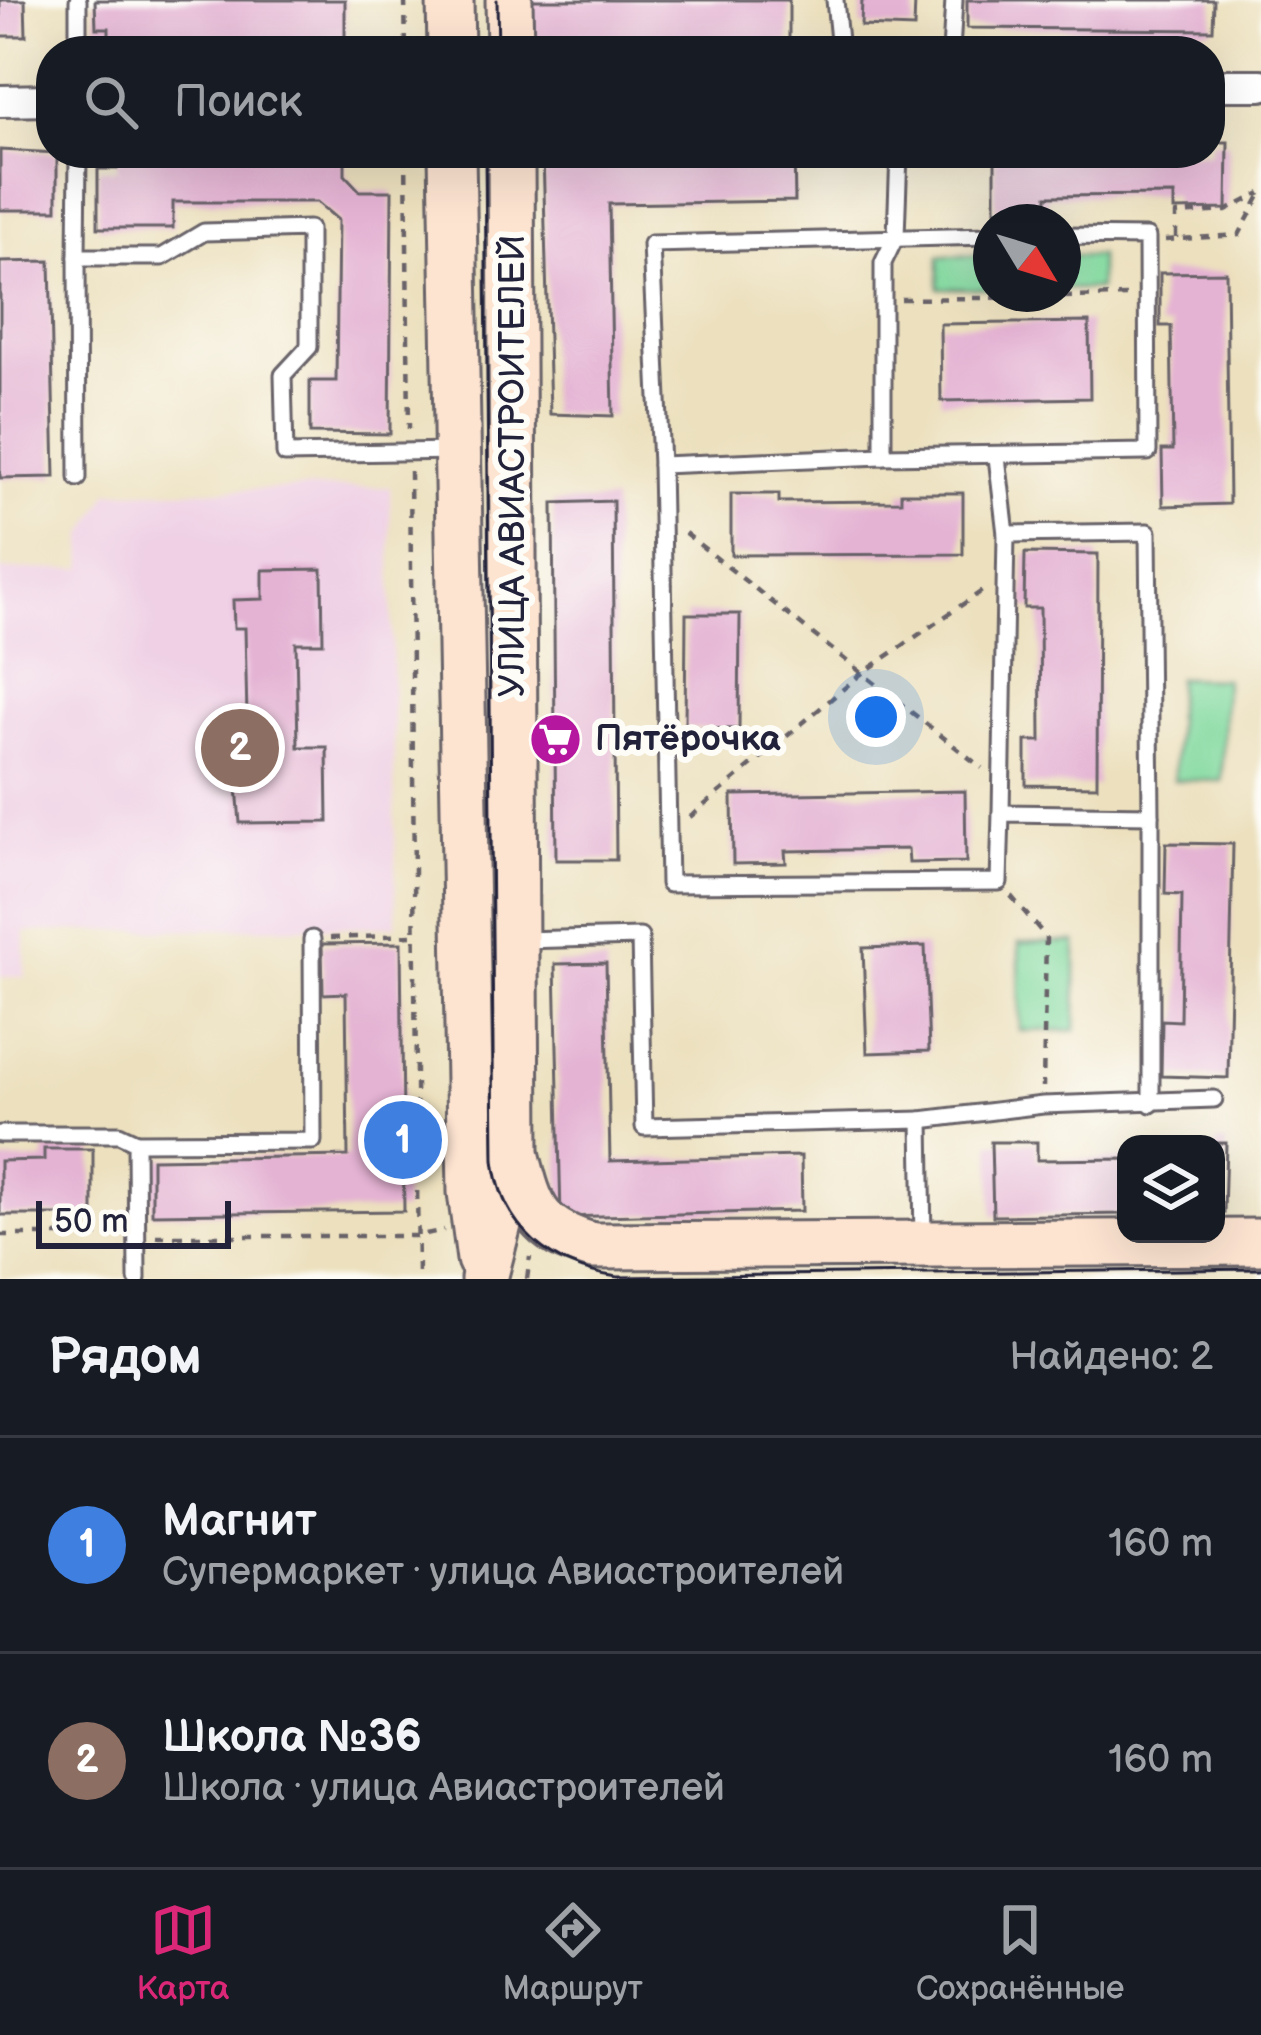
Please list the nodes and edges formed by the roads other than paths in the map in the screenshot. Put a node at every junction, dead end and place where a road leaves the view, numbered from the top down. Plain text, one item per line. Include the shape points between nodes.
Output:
1 (78, 0) edge
2 (450, 0) edge
3 (509, 0) edge
4 (836, 0) edge
5 (953, 0) edge
6 (78, 36) edge
7 (451, 36) edge
8 (510, 36) edge
9 (839, 36) edge
10 (952, 36) edge
11 (1225, 85) edge
12 (1261, 85) edge
13 (36, 100) edge
14 (0, 101) edge
15 (78, 168) edge
16 (452, 168) edge
17 (511, 168) edge
18 (898, 168) edge
19 (896, 236) junction
20 (973, 236) edge
21 (1081, 237) edge
22 (77, 257) junction
23 (458, 451) junction
24 (883, 456) junction
25 (997, 458) junction
26 (661, 465) junction
27 (79, 478) dead end
28 (1006, 534) junction
29 (1000, 813) junction
30 (1151, 815) junction
31 (312, 939) road end
32 (515, 940) junction
33 (1214, 1100) dead end
34 (1151, 1104) junction
35 (921, 1120) junction
36 (0, 1134) edge
37 (136, 1142) junction
38 (516, 1154) junction
39 (565, 1239) junction
40 (1261, 1242) edge
41 (923, 1244) junction
42 (136, 1279) edge
43 (484, 1279) edge

1 - 6 lane
2 - 7 main road
3 - 8 main road
4 - 9 lane
5 - 10 lane
11 - 12 street
13 - 14 street
15 - 22 lane
16 - 23 main road, УЛИЦА АВИАСТРОИТЕЛЕЙ
17 - 32 main road, УЛИЦА АВИАСТРОИТЕЛЕЙ
18 - 19 lane
19 - 20 lane
19 - 24 lane via 883,263
19 - 26 lane via 651,244
21 - 25 lane via 1147,241 1148,452
22 - 23 lane via 162,256 204,232 309,229 309,347 283,375 284,454
22 - 27 lane
23 - 43 main road, УЛИЦА АВИАСТРОИТЕЛЕЙ via 471,1192
24 - 25 lane
24 - 26 lane
25 - 28 lane
26 - 29 lane via 669,884 999,882
28 - 29 lane
28 - 30 lane via 1148,532
29 - 30 lane
30 - 34 lane
31 - 37 lane via 313,1142
32 - 35 lane via 640,937 644,1127
32 - 38 main road, УЛИЦА АВИАСТРОИТЕЛЕЙ
33 - 34 lane
34 - 35 lane
35 - 41 lane
36 - 37 lane via 119,1134
37 - 42 lane
38 - 39 main road via 530,1208
38 - 43 main road, УЛИЦА АВИАСТРОИТЕЛЕЙ
39 - 41 main road via 593,1246
39 - 43 main road via 536,1244
40 - 41 main road

